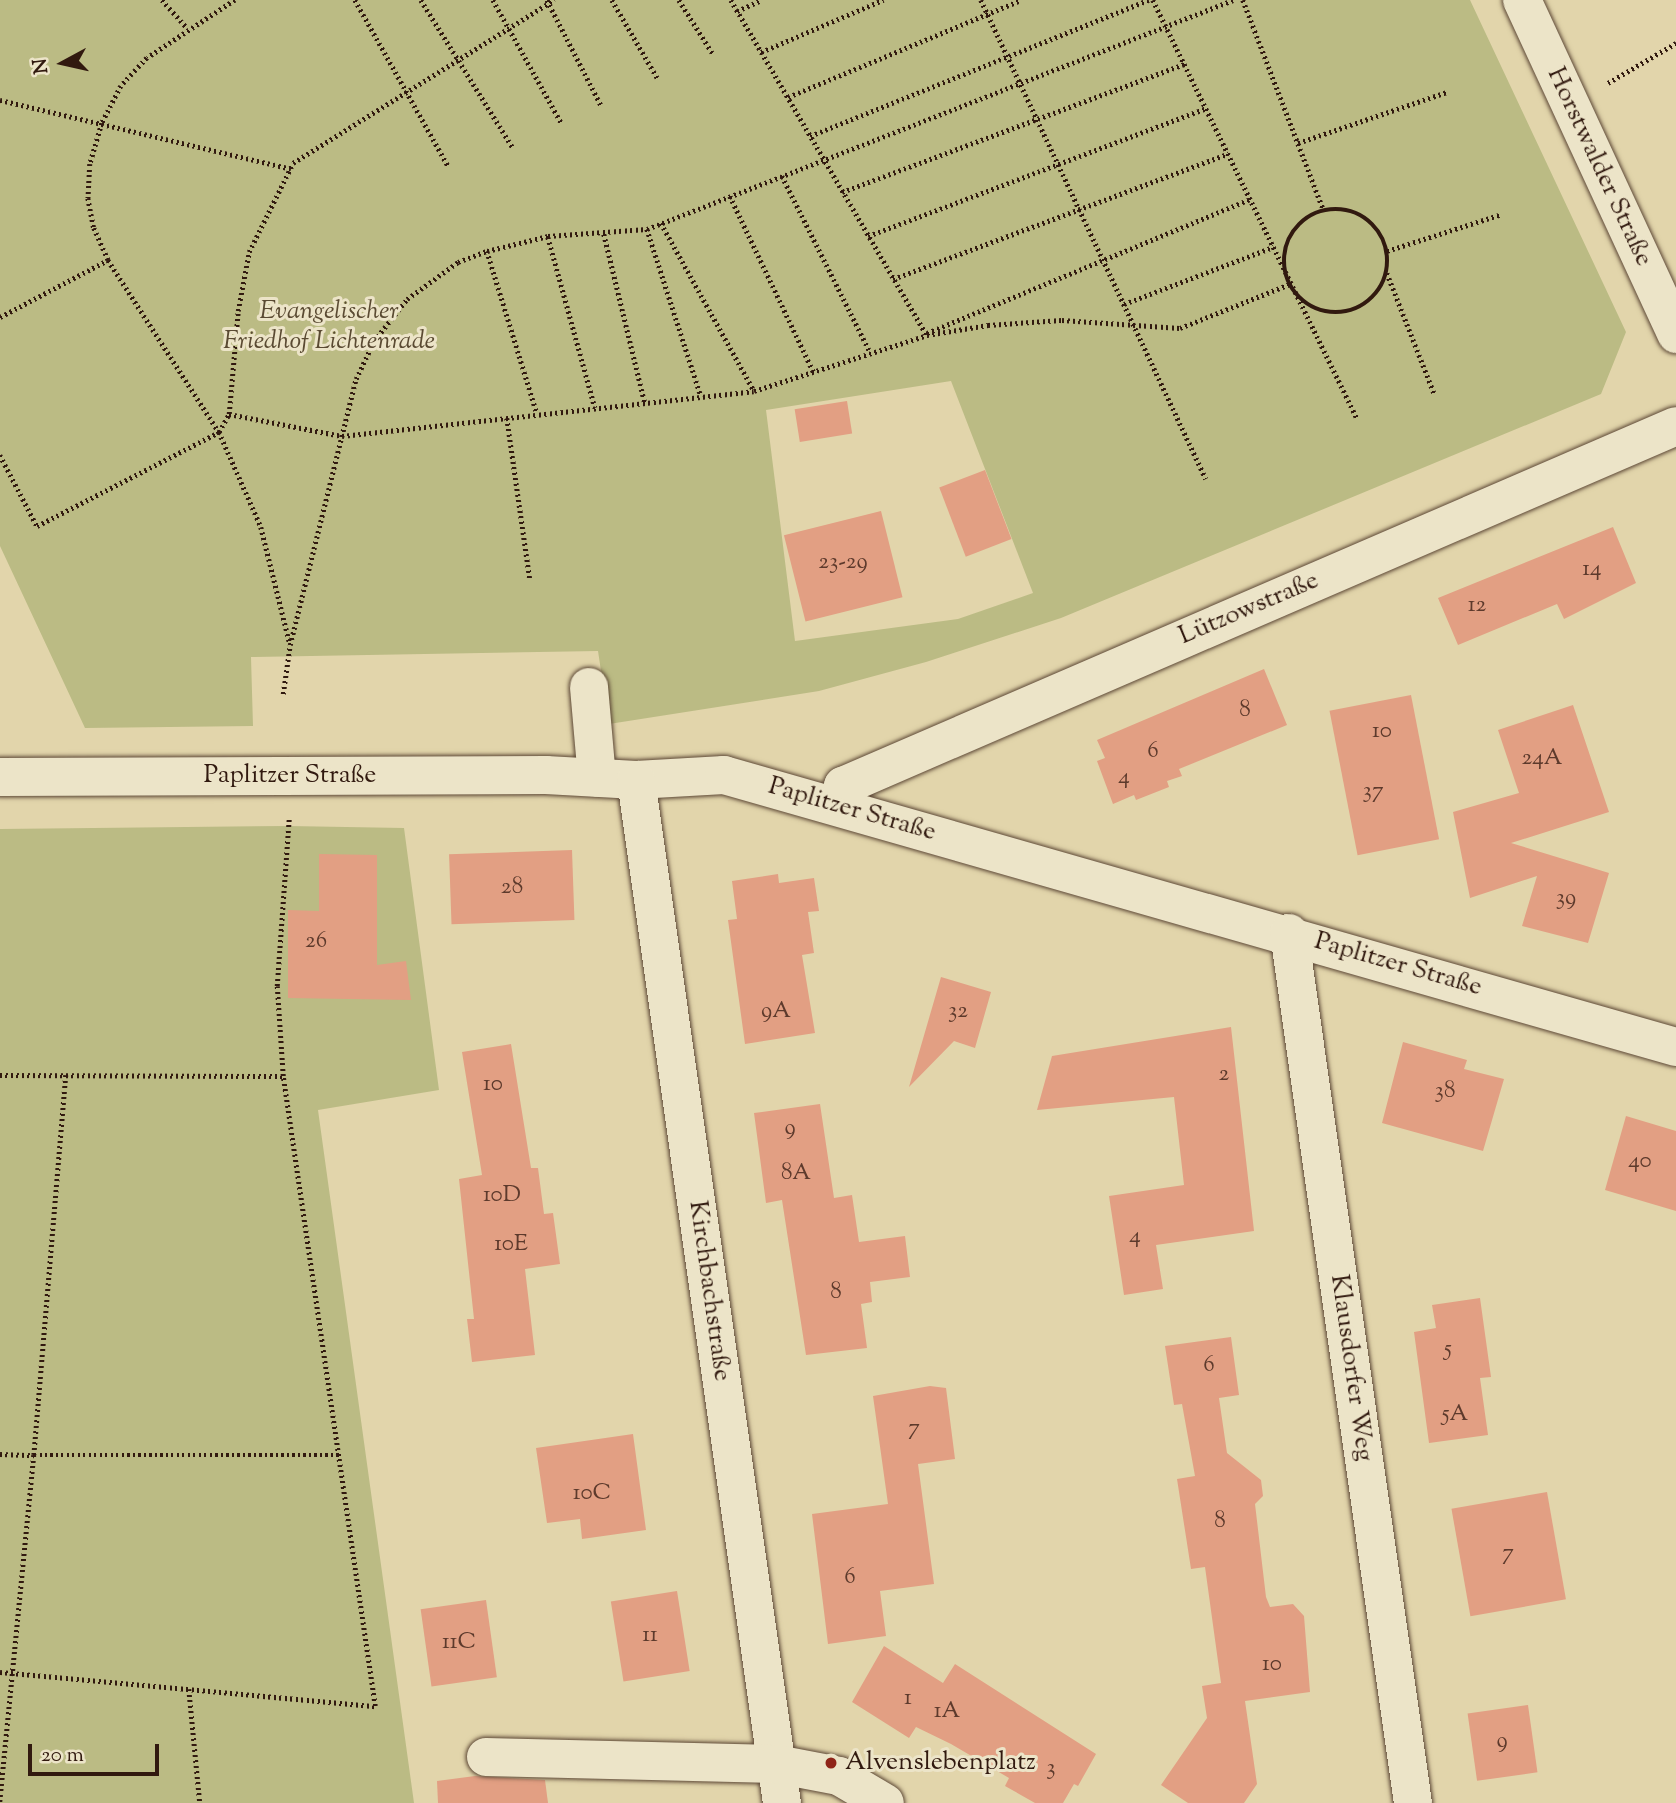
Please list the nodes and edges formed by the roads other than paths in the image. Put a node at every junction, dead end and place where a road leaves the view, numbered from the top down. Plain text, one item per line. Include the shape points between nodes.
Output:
1 (1522, 0) edge
2 (1676, 334) edge
3 (1676, 426) edge
4 (589, 687) dead end
5 (0, 778) edge
6 (597, 778) junction
7 (636, 779) junction
8 (838, 806) junction
9 (1289, 933) junction
10 (1676, 1046) edge
11 (486, 1757) dead end
12 (776, 1764) junction
13 (782, 1803) edge
14 (885, 1803) edge
15 (1413, 1803) edge

1 - 2 street, Horstwalder Straße
3 - 8 street, Lützowstraße via 843,786
4 - 6 street
5 - 6 street, Paplitzer Straße
6 - 7 street, Paplitzer Straße
7 - 8 street, Paplitzer Straße via 724,775
7 - 12 street, Kirchbachstraße
8 - 9 street, Paplitzer Straße
9 - 10 street, Paplitzer Straße
9 - 15 street, Klausdorfer Weg
11 - 12 street
12 - 13 street, Kirchbachstraße
12 - 14 street via 839,1776

